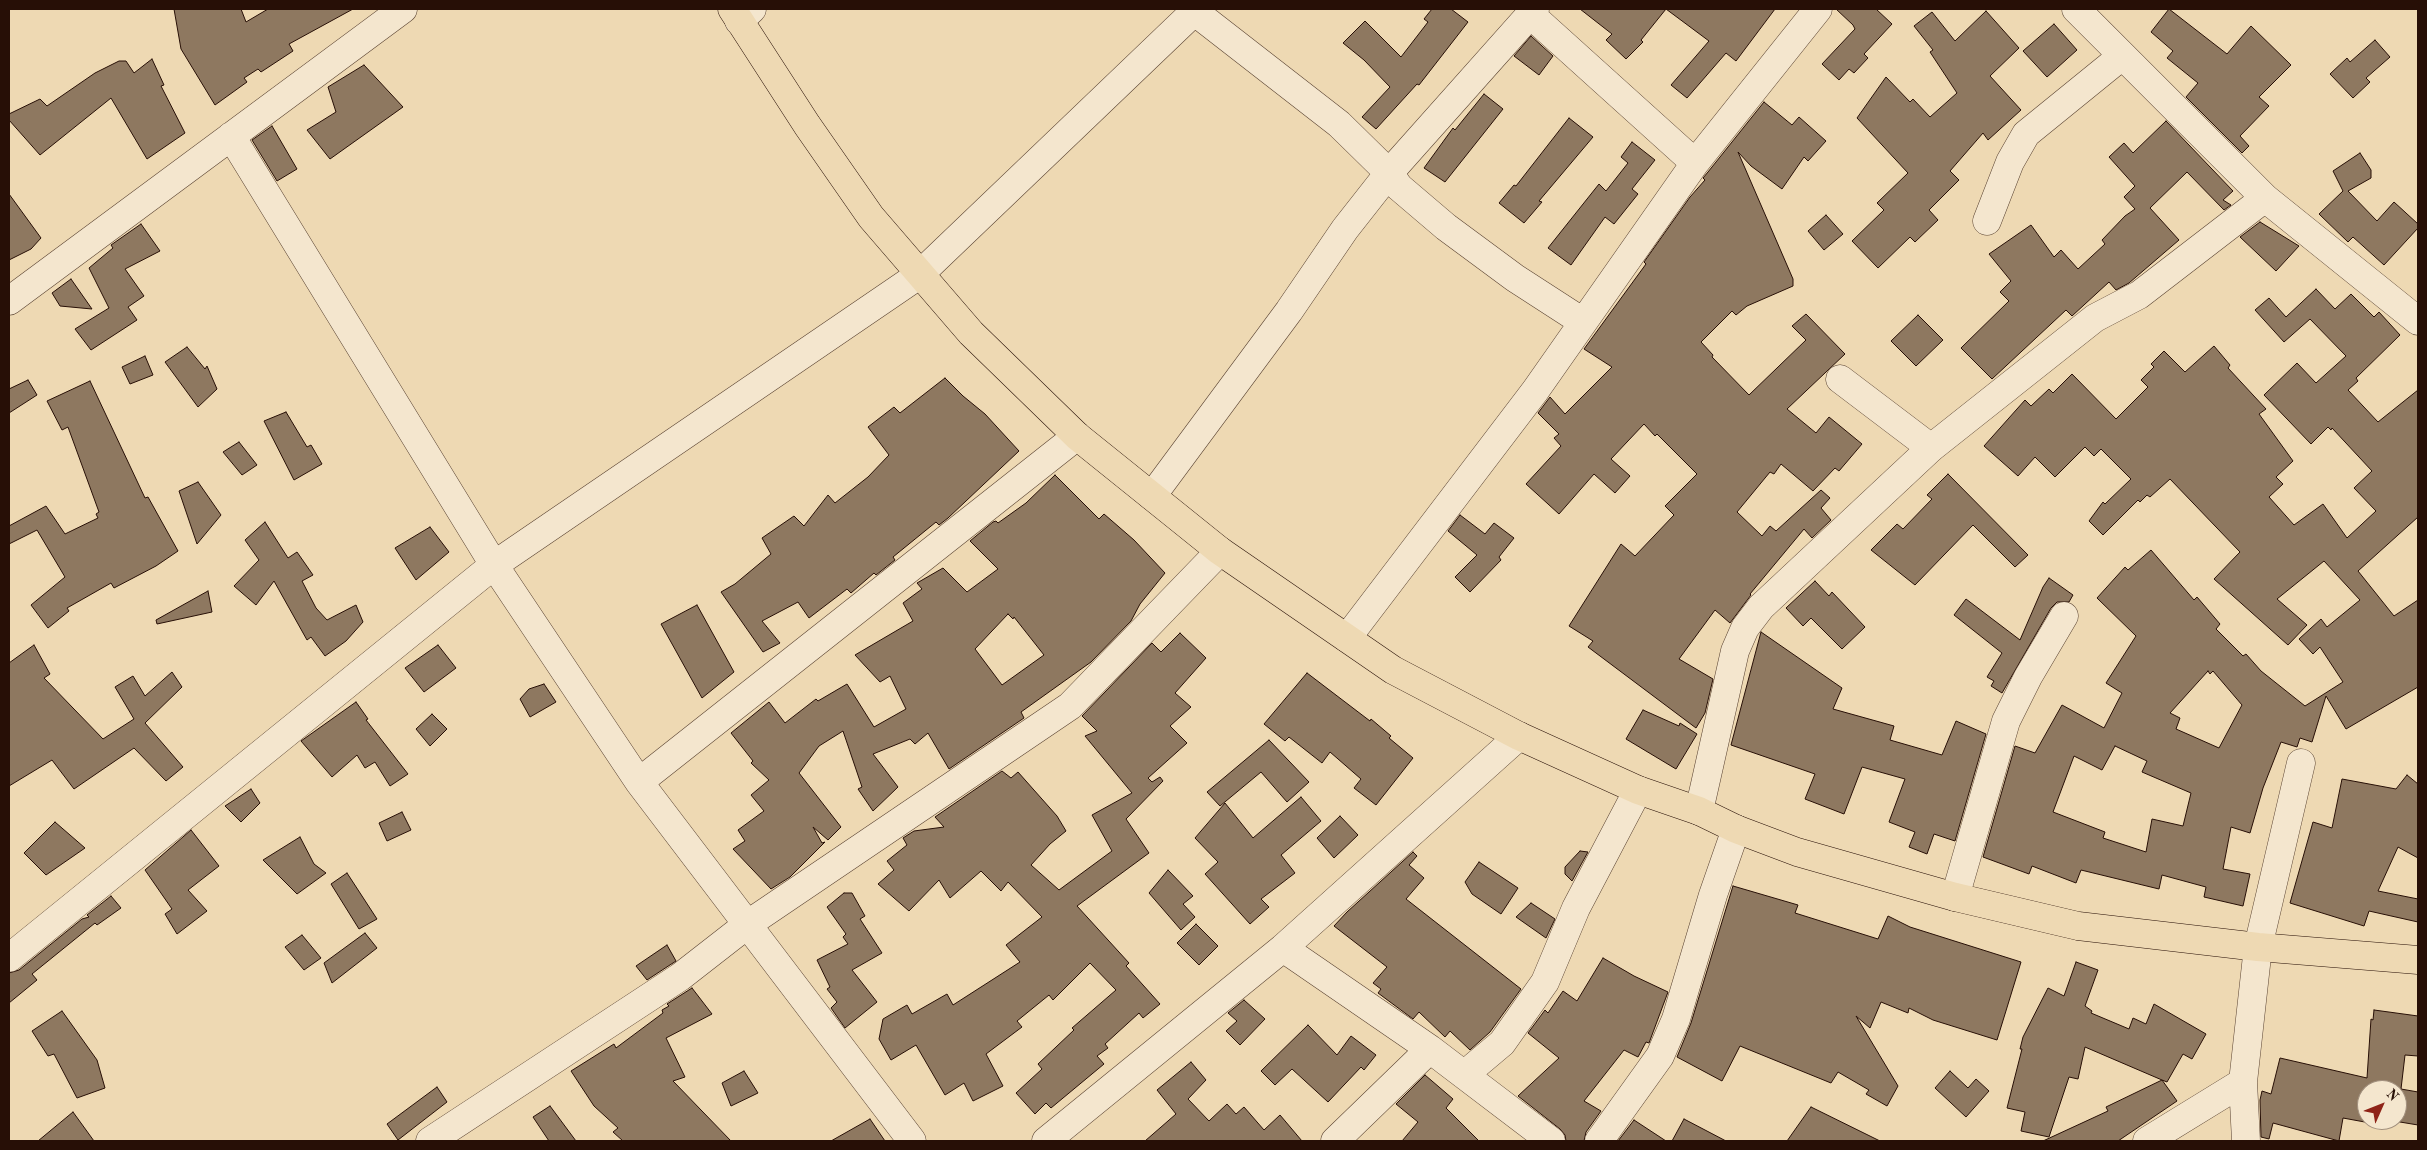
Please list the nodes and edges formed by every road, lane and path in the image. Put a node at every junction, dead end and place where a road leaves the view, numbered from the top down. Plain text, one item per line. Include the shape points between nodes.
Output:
1 (403, 9) edge
2 (1818, 9) edge
3 (2076, 9) edge
4 (1196, 10) edge
5 (1533, 12) edge
6 (741, 13) edge
7 (2122, 56) junction
8 (231, 136) junction
9 (1695, 163) junction
10 (1389, 173) junction
11 (2265, 198) junction
12 (1987, 221) dead end
13 (919, 275) junction
14 (9, 301) edge
15 (2418, 321) edge
16 (1583, 322) junction
17 (1840, 379) dead end
18 (1078, 436) junction
19 (1931, 448) junction
20 (1152, 496) junction
21 (1220, 551) junction
22 (494, 565) junction
23 (2064, 616) dead end
24 (1347, 638) junction
25 (1519, 736) junction
26 (2302, 763) dead end
27 (639, 782) junction
28 (1638, 790) junction
29 (1699, 812) junction
30 (1736, 829) junction
31 (1955, 896) junction
32 (748, 924) junction
33 (1284, 948) junction
34 (2258, 948) junction
35 (9, 958) edge
36 (2418, 960) edge
37 (1430, 1049) junction
38 (1464, 1075) junction
39 (2243, 1082) junction
40 (430, 1141) edge
41 (912, 1141) edge
42 (1046, 1141) edge
43 (1335, 1141) edge
44 (1551, 1141) edge
45 (1600, 1141) edge
46 (2147, 1141) edge
47 (2246, 1141) edge

1 - 8 street
2 - 9 street
3 - 7 street
4 - 10 street via 1340,124
4 - 13 street
5 - 9 street
5 - 10 street
6 - 13 main road via 806,125 871,217
7 - 11 street
7 - 12 street via 2026,134 2010,162
8 - 14 street
8 - 22 street
9 - 16 street
10 - 16 street via 1399,188 1446,227 1515,278
10 - 20 street
11 - 15 street
11 - 19 street via 2139,295 2095,318
13 - 18 main road via 971,333
13 - 22 street
16 - 24 street via 1535,391
17 - 19 street
18 - 20 main road
18 - 27 street
19 - 29 street via 1761,607 1745,628 1734,651
20 - 21 main road
21 - 24 main road
21 - 32 street via 1070,706
22 - 27 street
22 - 35 street
23 - 31 street via 2006,722
24 - 25 main road via 1392,670
25 - 28 main road
25 - 33 street
26 - 34 street
27 - 32 street
28 - 29 main road
28 - 38 street via 1576,908 1545,982 1502,1043
29 - 30 main road
30 - 31 main road via 1797,852
30 - 45 street via 1676,1019 1663,1048
31 - 34 main road via 2078,926
32 - 40 street via 680,977
32 - 41 street
33 - 37 street
33 - 42 street
34 - 36 main road
34 - 39 street
37 - 38 street
37 - 43 street
38 - 44 street
39 - 46 street
39 - 47 street

